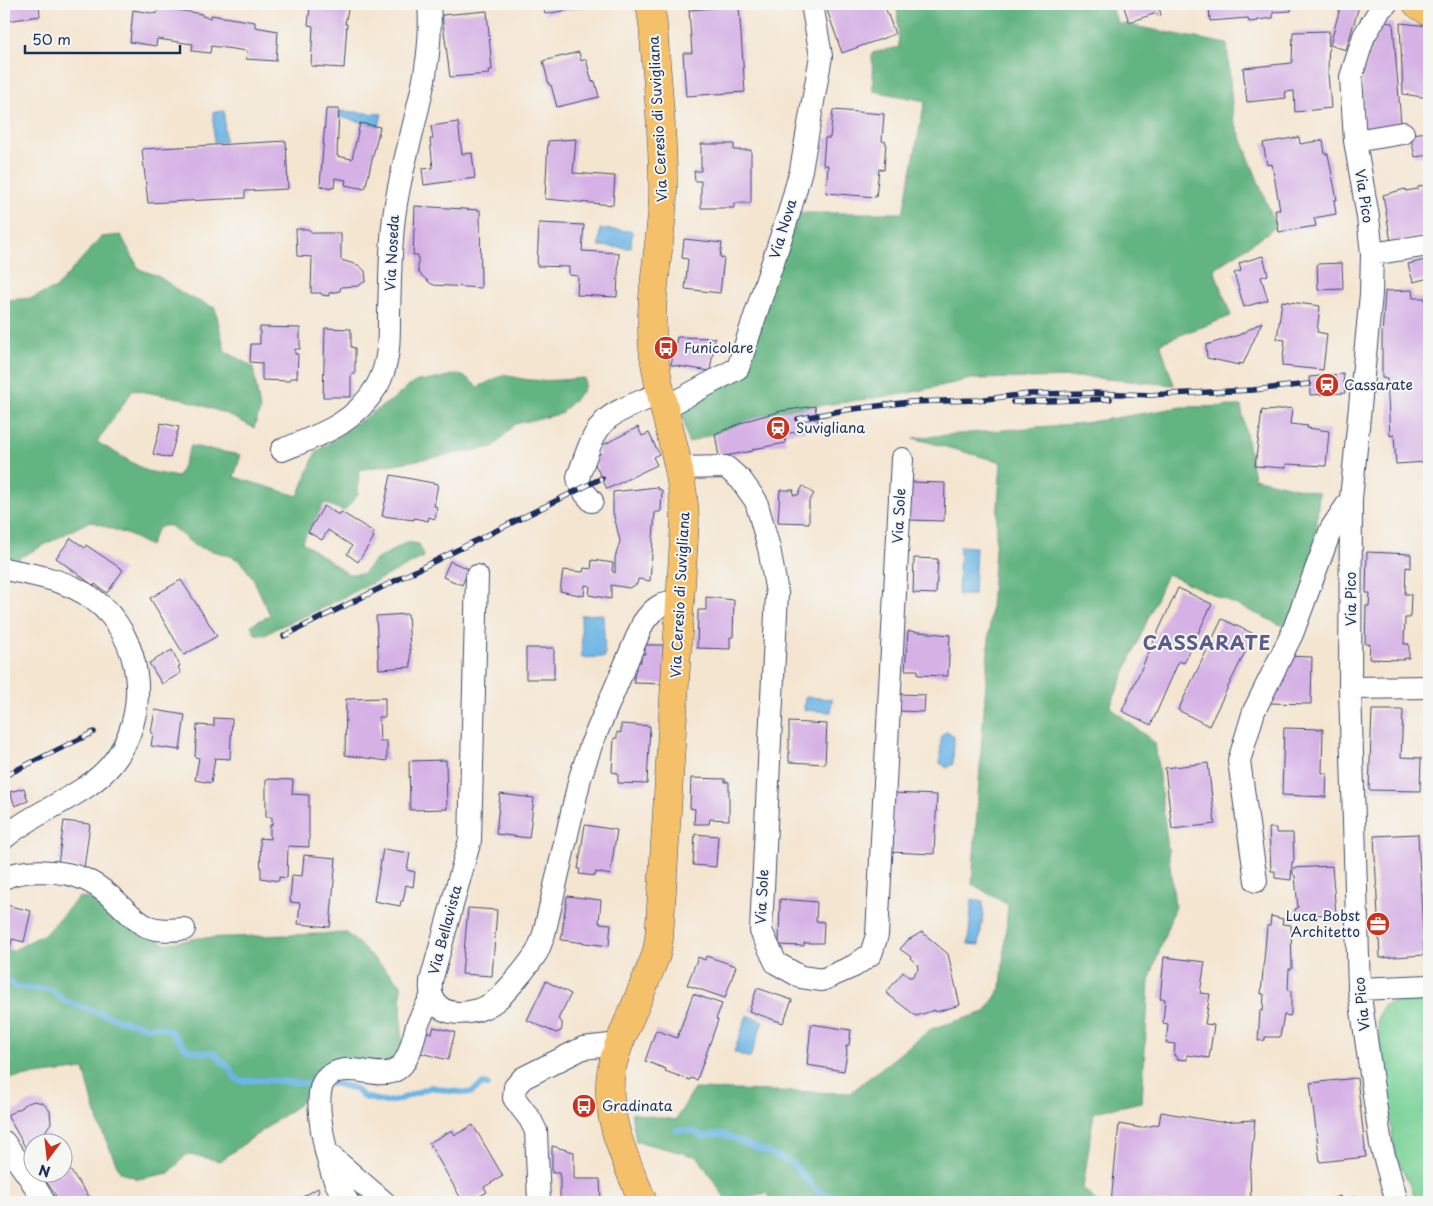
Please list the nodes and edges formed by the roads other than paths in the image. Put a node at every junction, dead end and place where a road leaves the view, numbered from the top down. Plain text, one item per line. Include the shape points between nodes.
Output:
1 (429, 4) edge
2 (650, 4) edge
3 (812, 4) edge
4 (1417, 4) edge
5 (1378, 5) edge
6 (1429, 12) edge
7 (1403, 133) dead end
8 (1355, 140) junction
9 (1429, 245) edge
10 (1372, 254) junction
11 (662, 401) junction
12 (282, 450) dead end
13 (902, 459) dead end
14 (679, 468) junction
15 (585, 492) dead end
16 (1352, 499) junction
17 (4, 569) edge
18 (477, 576) dead end
19 (680, 601) junction
20 (1429, 687) edge
21 (1350, 688) junction
22 (4, 838) edge
23 (4, 878) edge
24 (1256, 881) dead end
25 (184, 929) dead end
26 (1429, 986) edge
27 (1359, 989) junction
28 (432, 996) junction
29 (619, 1044) junction
30 (4, 1142) edge
31 (325, 1150) junction
32 (44, 1202) edge
33 (348, 1202) edge
34 (384, 1202) edge
35 (539, 1202) edge
36 (643, 1202) edge
37 (1397, 1202) edge

1 - 12 street, Via Noseda via 428,58 395,206 388,347 382,375 359,409 346,421 330,431
2 - 11 main road, Via Ceresio di Suvigliana via 663,176 652,326
3 - 11 street, Via Nova via 821,56 801,170 738,368
4 - 6 main road
5 - 8 street, Via Pico via 1351,77
7 - 8 street
8 - 10 street, Via Pico
9 - 10 street
10 - 16 street, Via Pico
11 - 14 main road, Via Ceresio di Suvigliana
11 - 15 street, Via Nova via 612,415 604,421 591,443 578,477
13 - 14 street, Via Sole via 877,935 871,954 854,966 822,980 801,977 776,963 761,931 777,593 769,548 756,502 741,480 726,467
14 - 19 main road, Via Ceresio di Suvigliana via 685,522
16 - 21 street, Via Pico
16 - 24 street via 1331,529 1292,634 1254,712 1239,761
17 - 22 street via 64,583 106,609 133,656 138,688 130,731 110,766 90,784 17,826
18 - 28 street, Via Bellavista via 470,840 432,981
19 - 28 street via 662,604 643,622 591,745 580,778 544,934 536,953 502,995 486,1007 452,1012 442,1008
19 - 29 main road, Via Ceresio di Suvigliana via 659,939 654,961
20 - 21 street
21 - 27 street, Via Pico
23 - 25 street via 26,872 71,874 97,886 145,926 164,930
26 - 27 street
27 - 37 street, Via Pico via 1381,1145
28 - 31 street via 417,1026 406,1062 395,1071 341,1070 327,1078 320,1100
29 - 35 street via 583,1048 523,1078 515,1087 514,1098 536,1131
29 - 36 main road, Via Ceresio di Suvigliana via 610,1075 611,1103 625,1157
30 - 32 street
31 - 33 street via 336,1183
31 - 34 street

